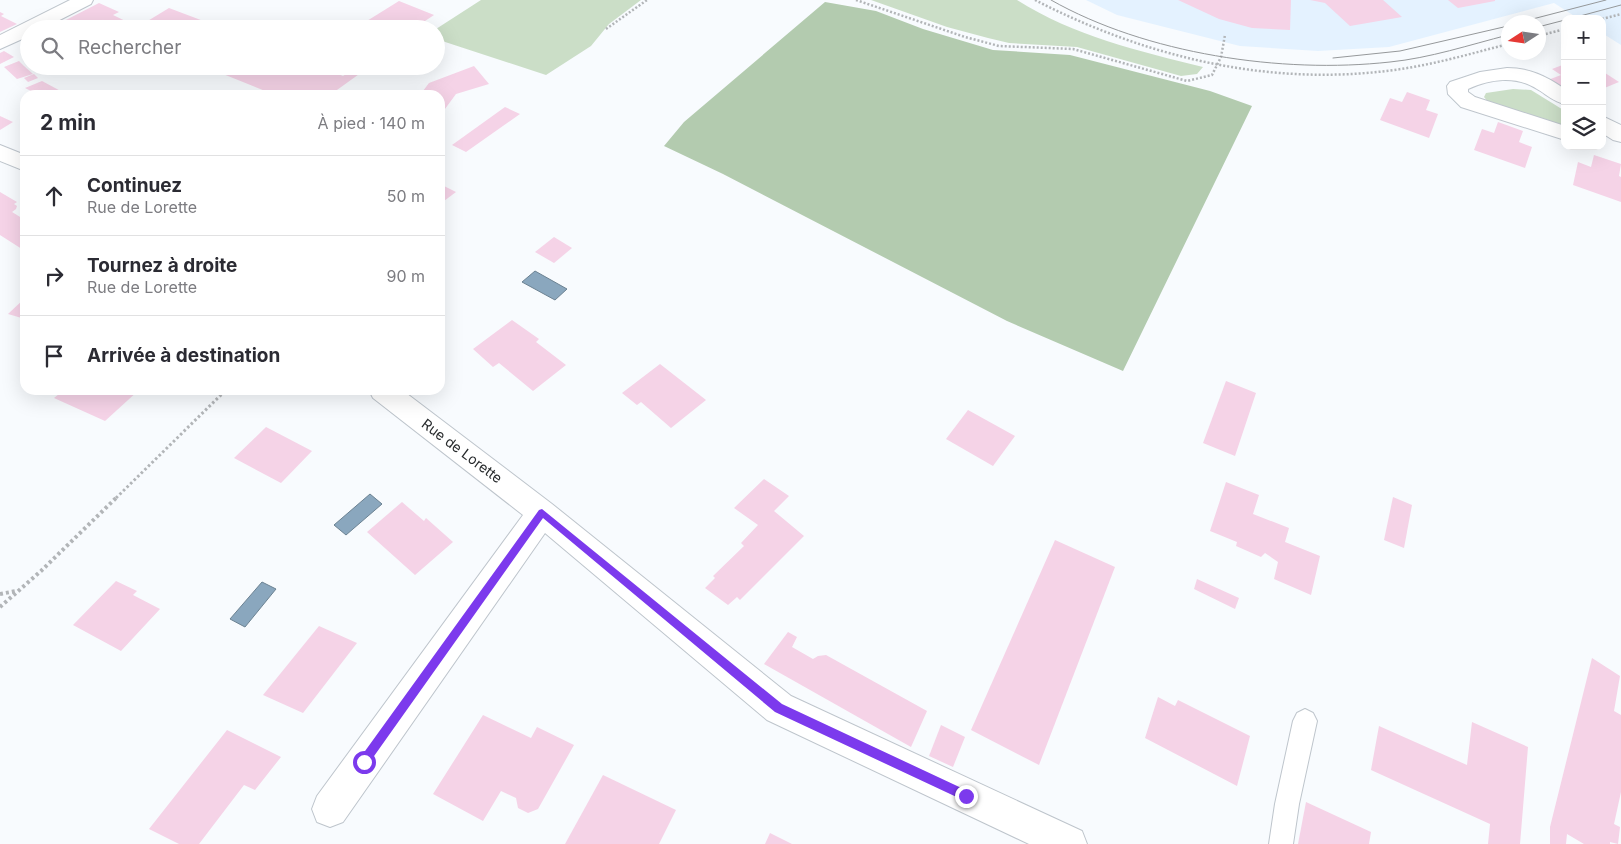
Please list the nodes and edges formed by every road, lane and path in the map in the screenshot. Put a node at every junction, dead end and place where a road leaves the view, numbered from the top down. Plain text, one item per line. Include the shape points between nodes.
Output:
1 (84, 0) edge
2 (647, 0) edge
3 (856, 0) edge
4 (1035, 0) edge
5 (1621, 14) edge
6 (1606, 18) edge
7 (45, 20) edge
8 (606, 29) dead end
9 (1561, 30) edge
10 (20, 33) edge
11 (1546, 34) edge
12 (1225, 35) dead end
13 (0, 43) edge
14 (1501, 46) edge
15 (1218, 64) junction
16 (1561, 96) edge
17 (1606, 126) edge
18 (1561, 132) edge
19 (1621, 135) edge
20 (1606, 147) edge
21 (0, 152) edge
22 (1621, 152) edge
23 (20, 162) edge
24 (221, 395) edge
25 (389, 395) edge
26 (542, 512) junction
27 (16, 591) junction
28 (0, 594) edge
29 (0, 606) edge
30 (1304, 720) dead end
31 (330, 809) dead end
32 (1069, 844) edge
33 (1281, 844) edge

1 - 7 street
2 - 8 path
3 - 15 path via 999,46 1073,49 1187,81 1212,75
4 - 15 path via 1064,17 1116,39
5 - 6 path
9 - 11 path
10 - 13 street
12 - 15 path
14 - 15 path via 1449,60 1374,72 1261,72
16 - 18 street via 1524,75 1469,80 1457,86 1458,94 1468,102
17 - 19 street
20 - 22 street
21 - 23 street
24 - 27 path via 41,571
25 - 26 street, Rue de Lorette
26 - 31 street
26 - 32 street, Rue de Lorette via 779,708
27 - 28 path
27 - 29 path
30 - 33 lane

